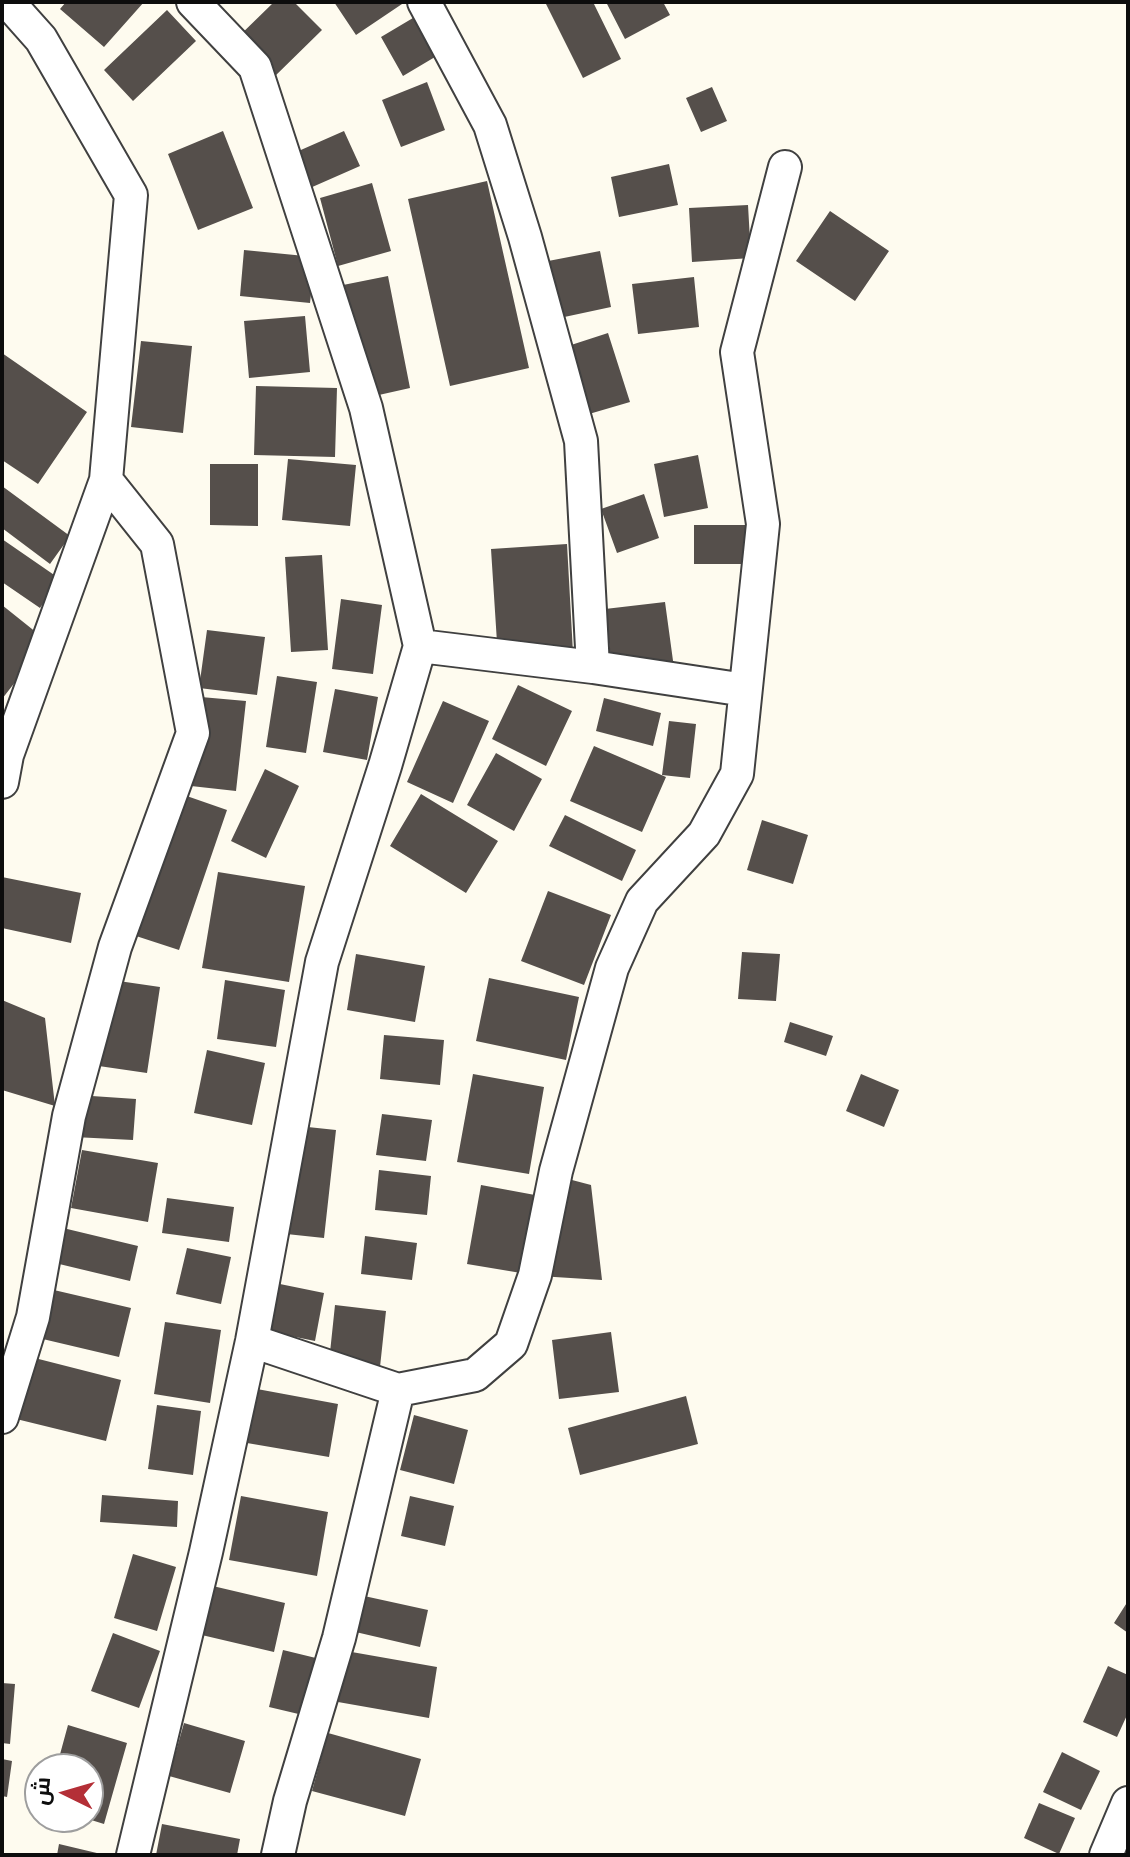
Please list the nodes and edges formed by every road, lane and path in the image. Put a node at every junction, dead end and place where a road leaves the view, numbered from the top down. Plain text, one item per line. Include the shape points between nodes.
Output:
1 (8, 2) edge
2 (193, 2) edge
3 (424, 2) edge
4 (785, 167) dead end
5 (106, 480) junction
6 (420, 646) junction
7 (593, 667) junction
8 (745, 690) junction
9 (2, 782) edge
10 (252, 1341) junction
11 (398, 1390) junction
12 (2, 1417) edge
13 (1128, 1803) edge
14 (133, 1855) edge
15 (278, 1855) edge
16 (1106, 1855) edge

1 - 5 street via 41,39 131,195
2 - 6 street via 255,67 366,408
3 - 7 street via 490,125 581,441
4 - 8 street via 737,352 763,524
5 - 9 street via 7,755
5 - 12 street via 157,544 193,733 115,947 69,1116 33,1317
6 - 7 street
6 - 10 street via 322,962
7 - 8 street
8 - 11 street via 737,774 704,834 642,901 612,968 556,1171 535,1275 511,1344 475,1375
10 - 11 street
10 - 14 street
11 - 15 street via 339,1638
13 - 16 street

